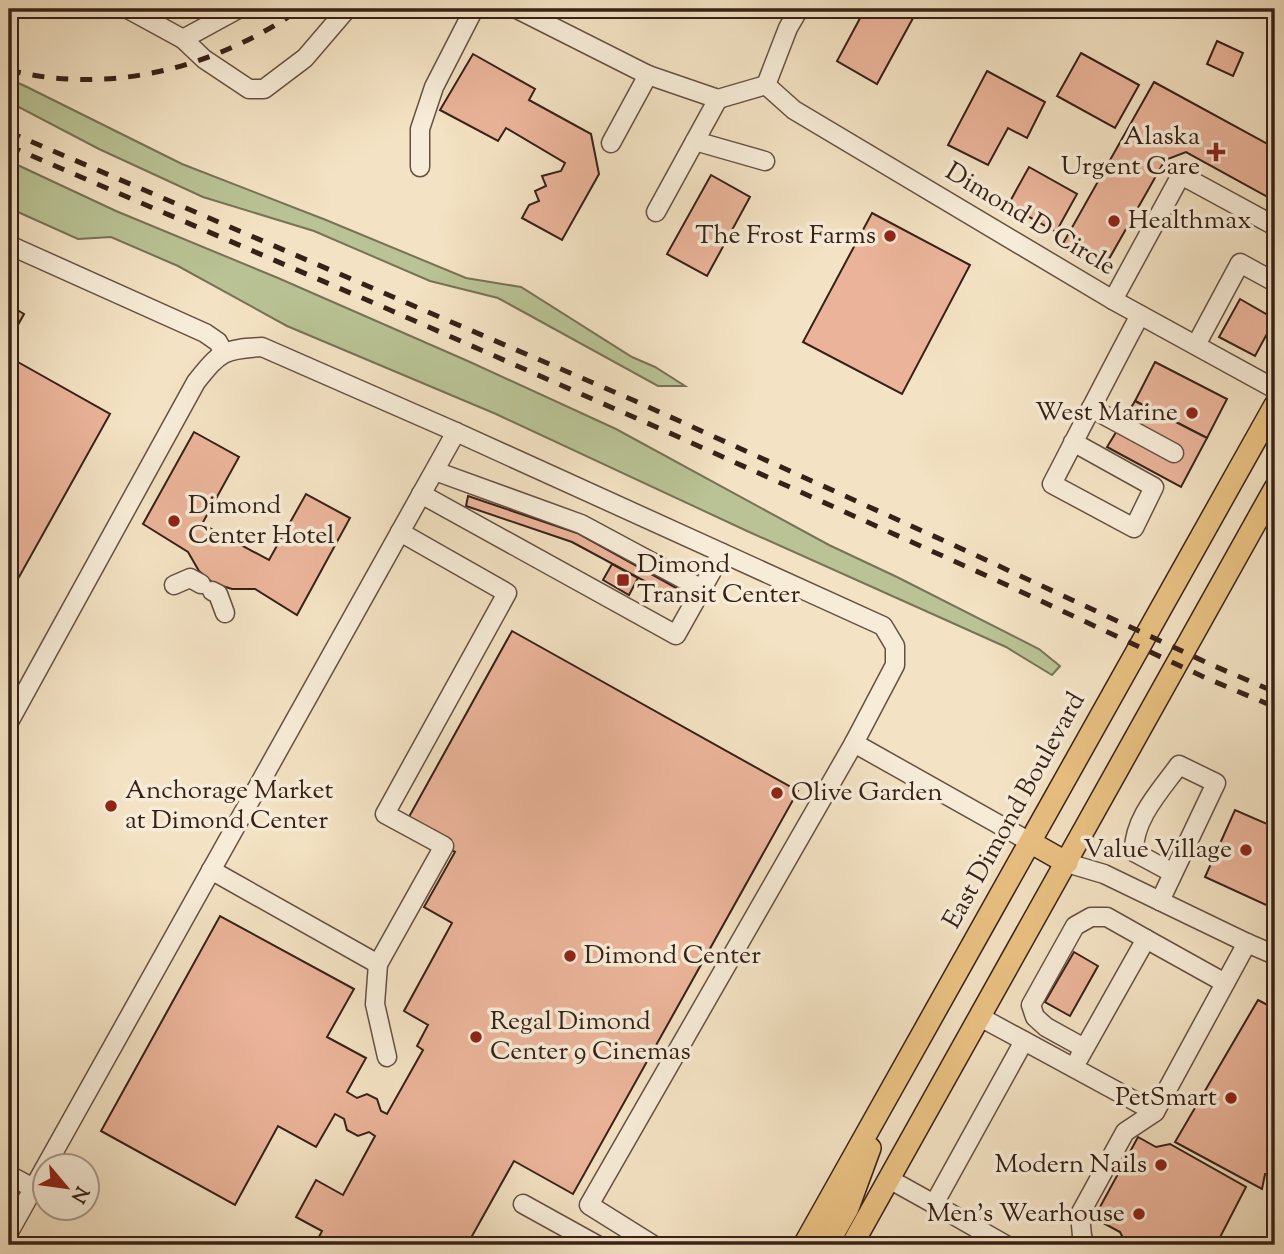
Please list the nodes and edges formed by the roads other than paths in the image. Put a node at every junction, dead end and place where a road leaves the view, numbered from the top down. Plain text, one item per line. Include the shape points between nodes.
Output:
1 (128, 9) edge
2 (238, 9) edge
3 (348, 9) edge
4 (474, 9) edge
5 (517, 9) edge
6 (799, 9) edge
7 (183, 38) junction
8 (648, 75) junction
9 (766, 85) junction
10 (718, 99) junction
11 (695, 141) junction
12 (611, 144) dead end
13 (765, 161) dead end
14 (420, 167) dead end
15 (656, 212) dead end
16 (1275, 226) edge
17 (9, 245) edge
18 (1275, 278) edge
19 (1113, 300) junction
20 (1140, 315) junction
21 (1196, 345) junction
22 (225, 353) junction
23 (1275, 389) edge
24 (1275, 405) edge
25 (1091, 408) junction
26 (456, 432) junction
27 (1073, 442) junction
28 (1174, 453) dead end
29 (435, 471) junction
30 (1275, 488) edge
31 (421, 494) junction
32 (400, 532) junction
33 (722, 553) junction
34 (174, 584) dead end
35 (702, 589) junction
36 (225, 613) dead end
37 (11, 713) edge
38 (854, 743) junction
39 (1030, 842) junction
40 (1067, 863) junction
41 (211, 870) junction
42 (1173, 873) junction
43 (1160, 901) junction
44 (1146, 939) junction
45 (1247, 943) junction
46 (1275, 955) edge
47 (378, 964) junction
48 (1225, 983) junction
49 (981, 1017) junction
50 (1024, 1041) junction
51 (1084, 1048) junction
52 (387, 1057) dead end
53 (1073, 1068) junction
54 (879, 1112) junction
55 (1155, 1112) junction
56 (53, 1152) edge
57 (9, 1175) edge
58 (889, 1179) junction
59 (32, 1187) edge
60 (32, 1190) edge
61 (523, 1204) dead end
62 (934, 1204) junction
63 (9, 1232) edge
64 (597, 1245) edge
65 (653, 1245) edge
66 (804, 1245) edge
67 (827, 1245) edge
68 (852, 1245) edge
69 (1006, 1245) edge
70 (1085, 1245) edge

1 - 7 street
2 - 7 street
3 - 7 street via 305,58 264,89 249,89 204,60
4 - 14 street via 434,87 420,130
5 - 8 street
6 - 9 street
8 - 10 street
8 - 12 street
9 - 10 street
9 - 19 street, Dimond D Circle via 794,110
10 - 11 street
11 - 13 street
11 - 15 street
16 - 19 street via 1181,175
17 - 22 street via 205,332
18 - 21 street via 1273,281 1240,263
19 - 20 street, Dimond D Circle
20 - 21 street, Dimond D Circle
20 - 25 street
21 - 23 street, Dimond D Circle
22 - 26 street via 262,347
22 - 37 street via 213,360 196,382
24 - 39 main road, East Dimond Boulevard
25 - 27 street
25 - 28 street
26 - 29 street
26 - 33 street
27 - 27 street via 1052,484 1134,528 1154,487
29 - 31 street
29 - 35 street via 581,524
30 - 40 main road
31 - 32 street
31 - 35 street via 676,635
32 - 41 street
32 - 47 street via 507,593 385,814 444,846
33 - 35 street
33 - 38 street via 883,626 895,646 895,665
34 - 36 street via 190,578 207,587 218,594
38 - 39 street
38 - 65 street via 589,1205
39 - 40 main road
39 - 54 main road, East Dimond Boulevard
40 - 43 street via 1104,874
40 - 49 main road
41 - 47 street
41 - 56 street
42 - 42 street via 1216,783 1179,765 1148,809 1134,842 1134,852
42 - 43 street
43 - 45 street
44 - 48 street
44 - 51 street
44 - 51 street via 1107,917 1091,917 1075,926 1031,1005 1046,1027
45 - 46 street
45 - 48 street
47 - 52 street via 375,1004
48 - 55 street
49 - 50 street
49 - 58 main road
50 - 53 street
50 - 62 street
51 - 53 street
53 - 55 street
54 - 66 main road, East Dimond Boulevard
54 - 67 main road via 866,1162
55 - 70 street via 1125,1132 1080,1214
57 - 59 street
58 - 62 street
58 - 68 main road
60 - 63 street
61 - 64 street
62 - 69 street

